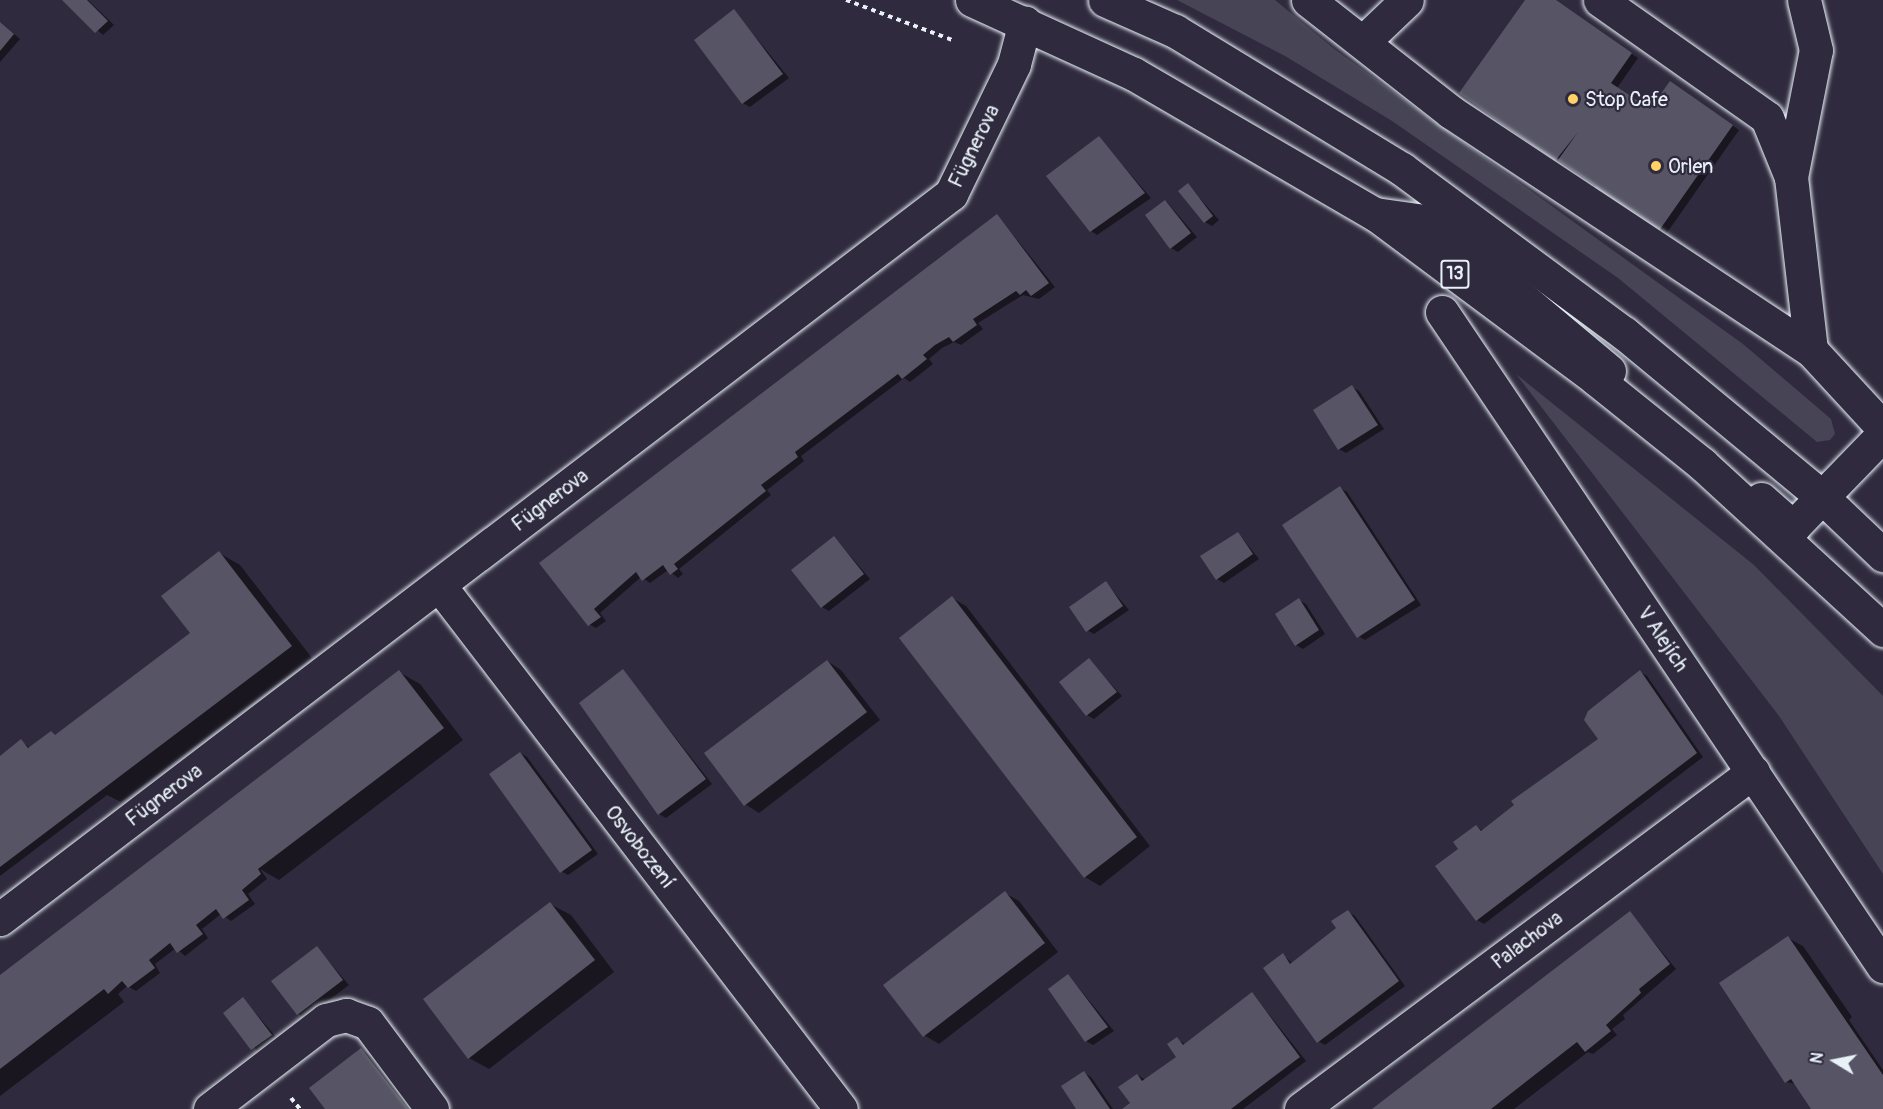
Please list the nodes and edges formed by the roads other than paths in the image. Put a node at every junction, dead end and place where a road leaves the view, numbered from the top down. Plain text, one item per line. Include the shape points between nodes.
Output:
1 (972, 0) edge
2 (1105, 0) edge
3 (1308, 0) edge
4 (1407, 0) edge
5 (1600, 0) edge
6 (1804, 0) edge
7 (1025, 22) junction
8 (1364, 41) junction
9 (1791, 177) junction
10 (1375, 214) junction
11 (1442, 312) dead end
12 (1811, 351) junction
13 (1883, 428) edge
14 (1883, 434) edge
15 (1821, 496) junction
16 (1883, 555) edge
17 (439, 585) junction
18 (1883, 630) edge
19 (1753, 772) junction
20 (0, 919) edge
21 (1883, 966) edge
22 (210, 1109) edge
23 (432, 1109) edge
24 (842, 1109) edge
25 (1301, 1109) edge

1 - 7 main road, 13
2 - 15 main road via 1175,31 1402,169 1624,333
3 - 8 main road
4 - 8 main road
5 - 9 main road via 1767,118
6 - 9 main road via 1816,50
7 - 10 main road, 13 via 1134,74
7 - 17 main road, Fügnerova via 1014,64 951,194
8 - 12 main road via 1451,112
9 - 12 main road
10 - 15 main road via 1431,222 1792,528
10 - 18 main road, 13 via 1596,379 1702,464
11 - 19 main road, V Alejích
12 - 13 main road
14 - 15 main road
15 - 16 main road
17 - 20 main road, Fügnerova
17 - 24 main road, Osvobození
19 - 21 main road, V Alejích
19 - 25 main road, Palachova
22 - 23 main road via 326,1020 346,1015 368,1023

